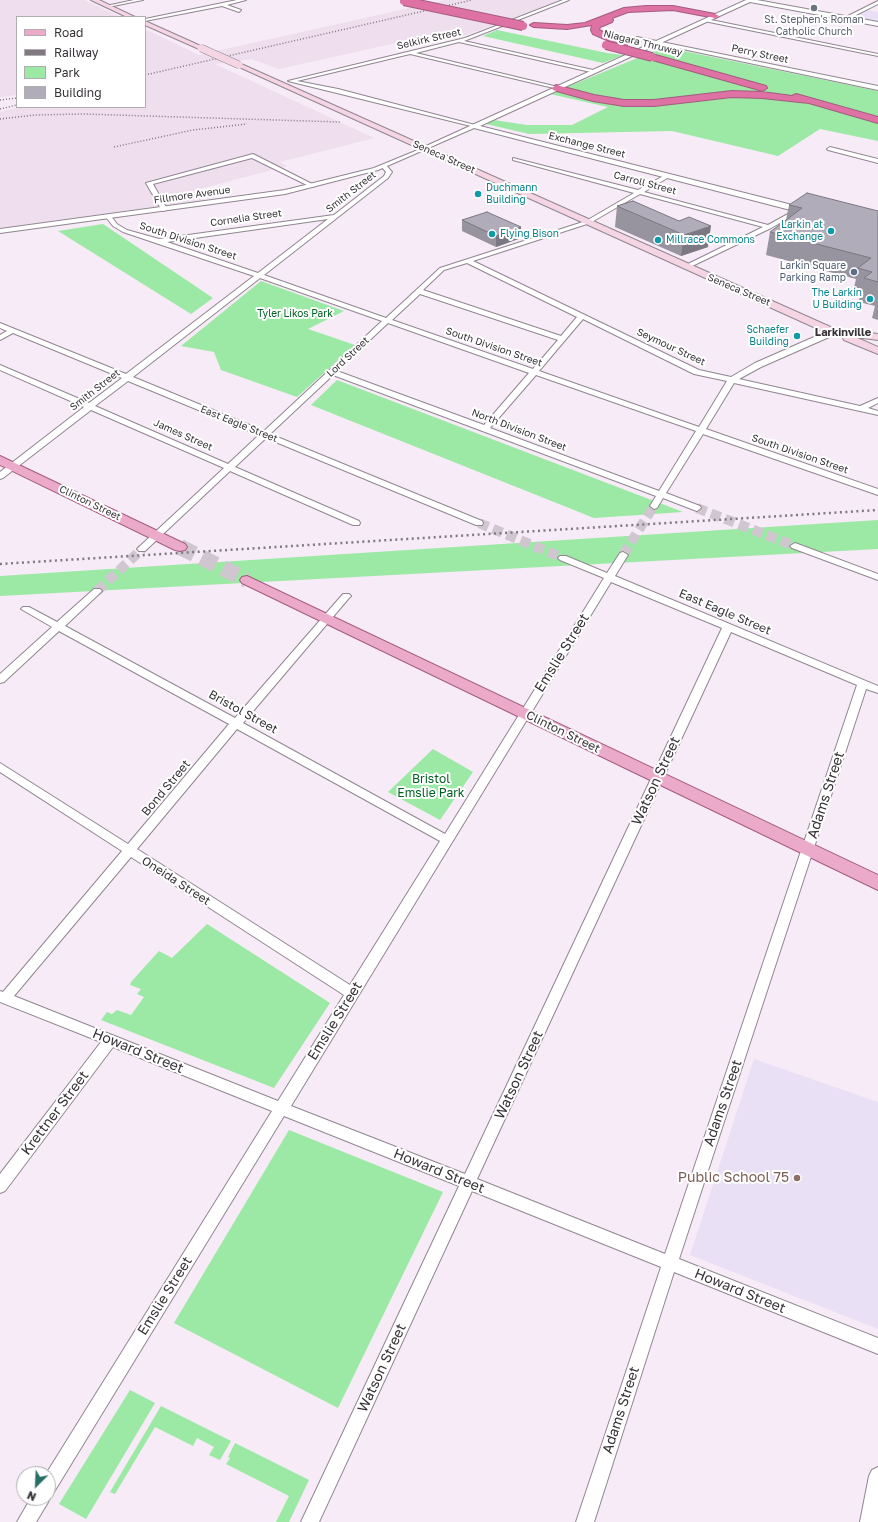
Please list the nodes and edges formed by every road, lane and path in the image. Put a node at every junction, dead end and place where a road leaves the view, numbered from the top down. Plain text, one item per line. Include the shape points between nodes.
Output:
1 (94, 0) edge
2 (141, 0) edge
3 (244, 0) edge
4 (402, 0) edge
5 (418, 0) edge
6 (567, 0) edge
7 (750, 0) edge
8 (878, 2) edge
9 (222, 4) junction
10 (108, 6) junction
11 (239, 11) dead end
12 (130, 16) edge
13 (711, 18) junction
14 (846, 18) junction
15 (146, 20) edge
16 (146, 23) edge
17 (878, 24) edge
18 (529, 25) junction
19 (572, 35) dead end
20 (591, 37) dead end
21 (637, 38) dead end
22 (458, 41) junction
23 (658, 42) junction
24 (612, 43) junction
25 (409, 53) junction
26 (878, 54) edge
27 (660, 58) junction
28 (592, 72) junction
29 (291, 81) joint
30 (556, 88) junction
31 (878, 88) edge
32 (808, 101) junction
33 (823, 102) junction
34 (878, 114) edge
35 (878, 120) edge
36 (474, 126) junction
37 (424, 148) junction
38 (830, 149) dead end
39 (514, 159) dead end
40 (878, 161) edge
41 (384, 166) junction
42 (667, 176) junction
43 (313, 186) junction
44 (639, 192) junction
45 (164, 209) junction
46 (800, 210) junction
47 (814, 214) edge
48 (108, 216) junction
49 (337, 216) junction
50 (588, 222) junction
51 (769, 227) junction
52 (0, 231) edge
53 (158, 241) junction
54 (468, 261) junction
55 (686, 267) junction
56 (260, 276) junction
57 (419, 291) junction
58 (582, 316) junction
59 (386, 321) junction
60 (0, 325) edge
61 (13, 330) junction
62 (833, 332) junction
63 (878, 337) edge
64 (0, 338) edge
65 (562, 339) junction
66 (878, 351) edge
67 (0, 367) edge
68 (333, 372) junction
69 (534, 372) junction
70 (128, 378) junction
71 (732, 380) junction
72 (878, 400) edge
73 (91, 406) junction
74 (861, 409) junction
75 (878, 413) edge
76 (485, 429) junction
77 (701, 430) junction
78 (266, 435) junction
79 (0, 460) edge
80 (13, 466) junction
81 (230, 468) junction
82 (0, 476) edge
83 (878, 492) edge
84 (662, 495) junction
85 (654, 506) tunnel mouth
86 (697, 508) tunnel mouth
87 (356, 523) dead end
88 (479, 523) tunnel mouth
89 (156, 535) junction
90 (795, 546) tunnel mouth
91 (180, 547) tunnel mouth
92 (142, 549) tunnel mouth
93 (623, 556) tunnel mouth
94 (562, 558) tunnel mouth
95 (878, 577) edge
96 (609, 578) junction
97 (247, 580) tunnel mouth
98 (97, 591) tunnel mouth
99 (346, 596) dead end
100 (26, 609) dead end
101 (327, 618) junction
102 (58, 627) junction
103 (728, 627) junction
104 (0, 680) edge
105 (863, 684) junction
106 (878, 690) edge
107 (525, 714) junction
108 (237, 724) junction
109 (0, 767) edge
110 (658, 778) junction
111 (447, 840) junction
112 (808, 849) junction
113 (130, 851) junction
114 (878, 883) edge
115 (352, 994) junction
116 (3, 997) edge
117 (110, 1040) junction
118 (281, 1108) junction
119 (469, 1183) junction
120 (0, 1186) edge
121 (670, 1263) junction
122 (878, 1346) edge
123 (56, 1473) edge
124 (878, 1476) edge
125 (36, 1506) edge
126 (26, 1522) edge
127 (310, 1522) edge
128 (585, 1522) edge
129 (869, 1522) edge

1 - 10 main road
2 - 10 street
3 - 9 street
4 - 18 highway, bridge
5 - 18 highway
6 - 22 street, Selkirk Street
7 - 13 street, Smith Street
7 - 14 street
8 - 14 street
9 - 11 street
9 - 15 street
10 - 12 main road
13 - 18 highway via 673,8 646,8 627,10 586,26
13 - 23 street, Smith Street
13 - 24 highway via 669,9 633,11 598,24 596,32
13 - 26 street
14 - 17 street
16 - 37 main road, Seneca Street, bridge
18 - 19 highway
20 - 24 highway, Niagara Thruway
21 - 23 street, Perry Street
22 - 25 street, Selkirk Street
22 - 28 street
23 - 28 street, Smith Street
23 - 31 street, Perry Street
24 - 27 highway, Niagara Thruway, bridge
24 - 27 highway, Niagara Thruway
25 - 29 street, Selkirk Street
25 - 30 street
27 - 30 highway via 692,74 697,84 689,93 675,98 641,101 609,99
27 - 32 highway, Niagara Thruway
27 - 33 highway, Niagara Thruway via 777,87
28 - 30 street, Smith Street
29 - 36 street, Exchange Street
30 - 32 highway via 624,103 654,103 732,94
30 - 36 street, Smith Street
32 - 33 highway, Niagara Thruway
33 - 34 highway, Niagara Thruway
33 - 35 highway, Niagara Thruway
36 - 37 street, Smith Street
36 - 42 street, Exchange Street
37 - 41 street, Smith Street
37 - 50 main road, Seneca Street
38 - 40 street
39 - 44 street, Carroll Street
41 - 43 street, Fillmore Avenue
41 - 49 street, Smith Street via 388,174
42 - 44 street, Lord Street
42 - 46 street, Exchange Street
43 - 45 street, Fillmore Avenue
43 - 45 street via 253,156 149,183
44 - 50 street, Lord Street
44 - 51 street, Carroll Street
45 - 48 street, Fillmore Avenue
46 - 47 street, Exchange Street
46 - 51 street
48 - 52 street, Fillmore Avenue
48 - 53 street, South Division Street via 119,229
49 - 53 street, Cornelia Street
49 - 56 street, Smith Street
50 - 54 street, Lord Street
50 - 55 main road, Seneca Street
51 - 55 street
53 - 56 street, South Division Street
54 - 57 street, Lord Street via 442,269
54 - 58 street, Seymour Street
55 - 62 main road, Seneca Street
56 - 59 street, South Division Street
56 - 70 street, Smith Street
57 - 59 street, Lord Street
57 - 65 street
58 - 65 street
58 - 71 street, Seymour Street via 697,372
59 - 68 street, Lord Street
59 - 69 street, South Division Street
60 - 61 street, East Eagle Street
61 - 64 street
61 - 70 street, East Eagle Street
62 - 63 main road, Seneca Street
62 - 66 main road
62 - 71 street via 758,365
65 - 69 street
67 - 73 street, James Street
68 - 76 street, North Division Street
68 - 78 street, Lord Street
69 - 76 street
69 - 77 street, South Division Street
70 - 73 street, Smith Street
70 - 78 street, East Eagle Street
71 - 74 street, Seymour Street
71 - 77 street
72 - 74 street
73 - 80 street, Smith Street
73 - 81 street, James Street
74 - 75 street, Seymour Street
76 - 84 street, North Division Street
77 - 83 street, South Division Street
77 - 84 street
78 - 81 street, Lord Street
78 - 88 street, East Eagle Street
79 - 80 main road, Clinton Street
80 - 82 street, Smith Street
80 - 89 main road, Clinton Street
81 - 87 street, James Street
81 - 89 street, Lord Street
84 - 85 street
84 - 86 street, North Division Street
89 - 91 main road, Clinton Street
89 - 92 street, Lord Street
90 - 95 street
93 - 96 street, Emslie Street
94 - 96 street, East Eagle Street
96 - 103 street, East Eagle Street
96 - 107 street, Emslie Street
97 - 101 main road, Clinton Street
98 - 102 street
99 - 101 street, Bond Street
100 - 102 street, Bristol Street
101 - 107 main road, Clinton Street
101 - 108 street, Bond Street
102 - 104 street
102 - 108 street, Bristol Street
103 - 105 street, East Eagle Street
103 - 110 street, Watson Street
105 - 106 street, East Eagle Street
105 - 112 street, Adams Street
107 - 110 main road, Clinton Street
107 - 111 street, Emslie Street
108 - 111 street, Bristol Street
108 - 113 street, Bond Street
109 - 113 street, Oneida Street
110 - 112 main road, Clinton Street
110 - 119 street, Watson Street
111 - 115 street, Emslie Street
112 - 114 main road, Clinton Street
112 - 121 street, Adams Street
113 - 115 street, Oneida Street
113 - 116 street, Bond Street
115 - 118 street, Emslie Street
116 - 117 street, Howard Street
117 - 118 street, Howard Street
117 - 120 street, Krettner Street
118 - 119 street, Howard Street
118 - 123 street, Emslie Street
119 - 121 street, Howard Street
119 - 127 street, Watson Street
121 - 122 street, Howard Street
121 - 128 street, Adams Street
124 - 129 street
125 - 126 street

